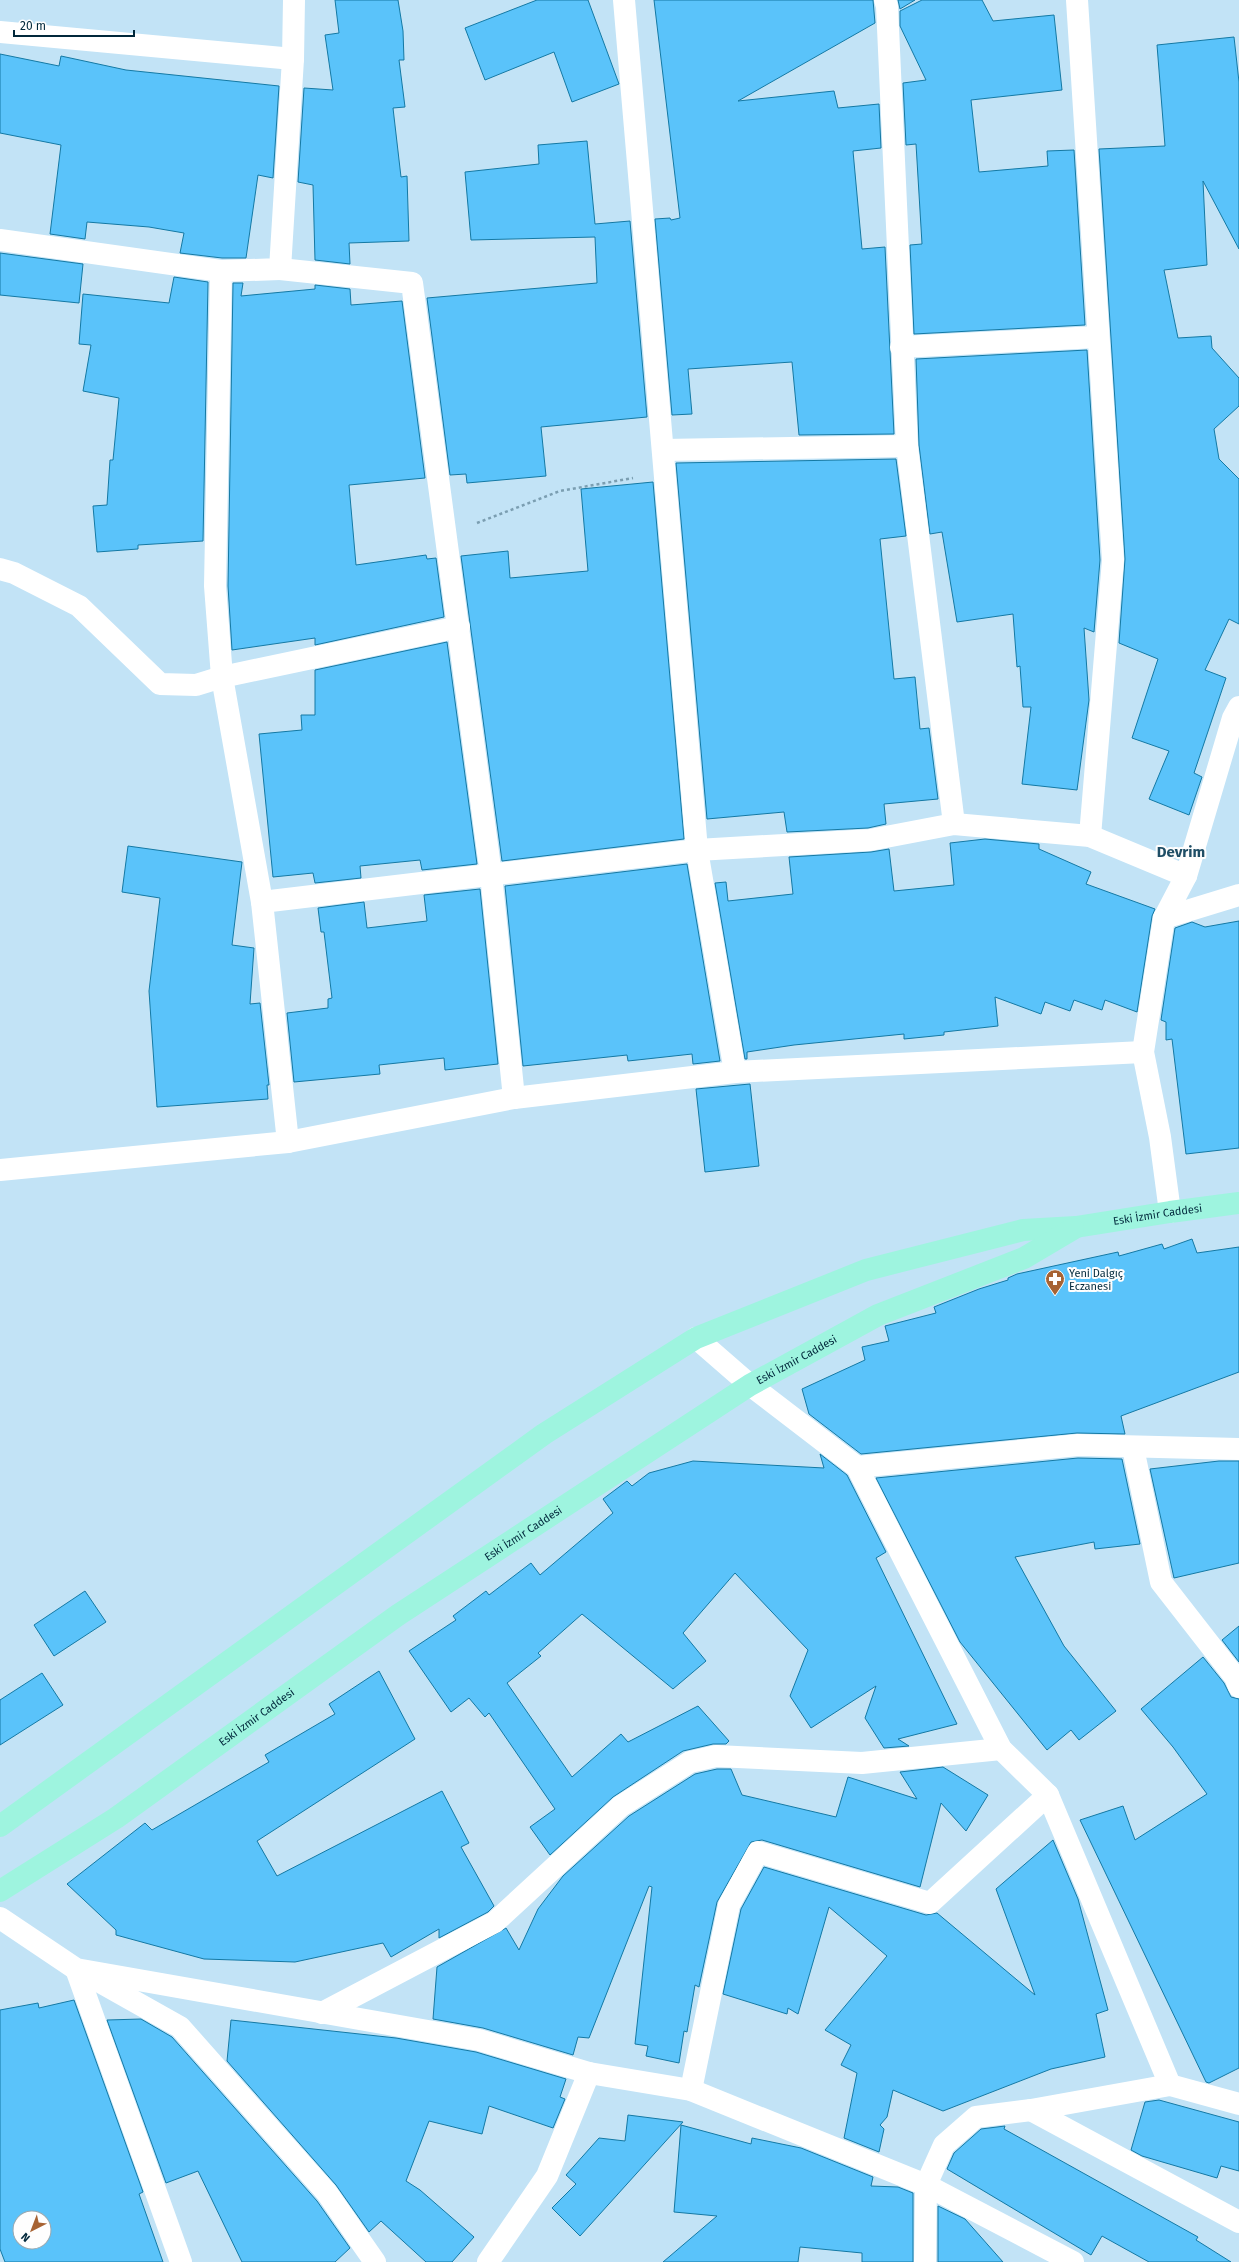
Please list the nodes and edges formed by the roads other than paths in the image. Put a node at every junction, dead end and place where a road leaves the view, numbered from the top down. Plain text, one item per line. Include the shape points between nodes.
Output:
1 (294, 0) edge
2 (624, 0) edge
3 (885, 0) edge
4 (1077, 0) edge
5 (0, 32) edge
6 (293, 59) junction
7 (0, 240) edge
8 (280, 269) junction
9 (221, 271) junction
10 (1097, 337) junction
11 (901, 347) junction
12 (907, 446) junction
13 (663, 450) junction
14 (0, 569) edge
15 (459, 627) junction
16 (222, 677) junction
17 (1239, 707) edge
18 (954, 824) junction
19 (1090, 836) junction
20 (697, 850) junction
21 (491, 875) junction
22 (1186, 876) junction
23 (1239, 895) edge
24 (262, 902) junction
25 (1164, 918) junction
26 (1143, 1052) junction
27 (735, 1072) junction
28 (514, 1098) junction
29 (288, 1142) junction
30 (0, 1170) edge
31 (1239, 1203) edge
32 (1170, 1212) junction
33 (1076, 1227) junction
34 (696, 1338) junction
35 (750, 1384) junction
36 (1133, 1448) junction
37 (1239, 1450) edge
38 (857, 1467) junction
39 (1238, 1680) edge
40 (1001, 1749) junction
41 (1048, 1795) junction
42 (0, 1826) edge
43 (0, 1891) edge
44 (0, 1918) edge
45 (76, 1969) junction
46 (322, 2013) junction
47 (589, 2073) junction
48 (1170, 2085) junction
49 (691, 2090) junction
50 (1239, 2104) edge
51 (1031, 2110) junction
52 (926, 2185) junction
53 (1239, 2222) edge
54 (181, 2262) edge
55 (375, 2262) edge
56 (488, 2262) edge
57 (925, 2262) edge
58 (1073, 2262) edge

1 - 6 street
2 - 13 street
3 - 11 street via 888,6
4 - 10 street
5 - 6 street
6 - 8 street
7 - 9 street
8 - 9 street
8 - 15 street via 412,283
9 - 16 street via 215,586
10 - 11 street
10 - 19 street via 1113,560
11 - 12 street
12 - 13 street
12 - 18 street
13 - 20 street
14 - 16 street via 14,573 79,606 160,684 196,685
15 - 16 street
15 - 21 street
16 - 24 street
17 - 22 street
18 - 19 street
18 - 20 street via 870,840
19 - 22 street
20 - 21 street
20 - 27 street
21 - 24 street
21 - 28 street
22 - 25 street
23 - 25 street
24 - 29 street
25 - 26 street
26 - 27 street
26 - 32 street via 1160,1138
27 - 28 street
28 - 29 street
29 - 30 street
31 - 32 main road, Eski İzmir Caddesi
32 - 33 main road, Eski İzmir Caddesi
33 - 34 main road, Eski İzmir Caddesi via 1023,1230 866,1270
33 - 35 main road, Eski İzmir Caddesi via 1024,1258 878,1315
34 - 35 street
34 - 42 main road, Eski İzmir Caddesi via 544,1434
35 - 38 street
35 - 43 main road, Eski İzmir Caddesi via 398,1615 116,1818
36 - 37 street
36 - 38 street via 1078,1445
36 - 39 street via 1161,1582
38 - 40 street
40 - 41 street
40 - 46 street via 862,1763 716,1756 690,1762 622,1806 495,1922
41 - 48 street
41 - 49 street via 930,1903 758,1852 728,1905
44 - 45 street
45 - 46 street
45 - 54 street
45 - 55 street via 180,2027 328,2193
46 - 47 street via 479,2040
47 - 49 street
47 - 56 street via 547,2176
48 - 50 street
48 - 51 street
49 - 52 street
51 - 52 street via 976,2117 944,2145
51 - 53 street
52 - 57 street
52 - 58 street

